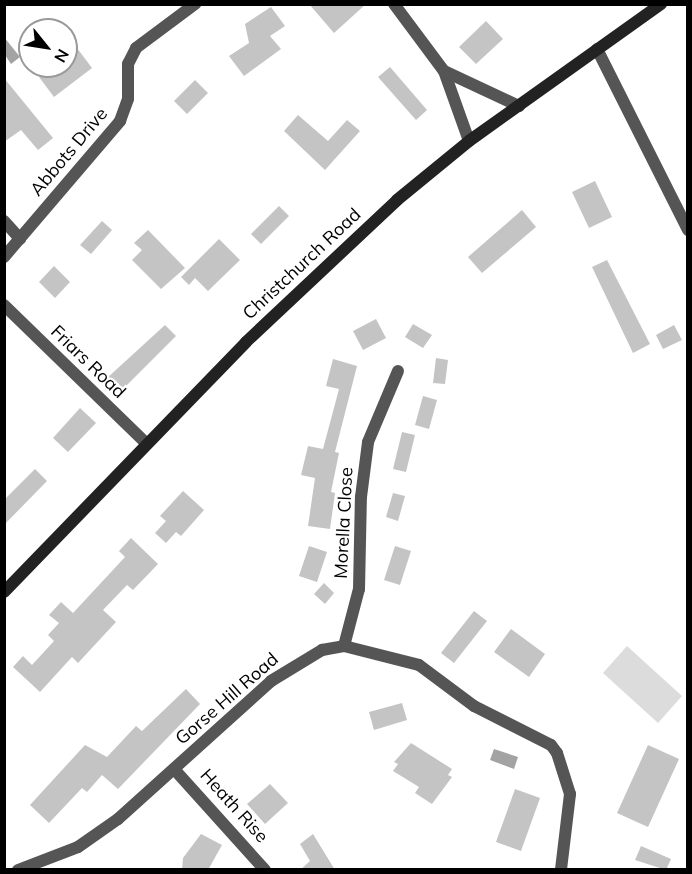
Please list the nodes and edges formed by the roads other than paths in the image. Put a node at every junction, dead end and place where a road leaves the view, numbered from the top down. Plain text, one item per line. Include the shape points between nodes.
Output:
1 (195, 4) edge
2 (394, 4) edge
3 (661, 4) edge
4 (597, 49) junction
5 (444, 71) junction
6 (519, 106) junction
7 (469, 141) junction
8 (4, 221) edge
9 (687, 230) edge
10 (20, 239) junction
11 (4, 257) edge
12 (4, 305) edge
13 (398, 370) dead end
14 (147, 444) junction
15 (4, 592) edge
16 (344, 646) junction
17 (174, 769) junction
18 (18, 870) edge
19 (265, 870) edge
20 (561, 870) edge

1 - 10 street, Abbots Drive via 136,48 128,64 127,106 120,121
2 - 5 street
3 - 4 main road, Christchurch Road
4 - 6 main road, Christchurch Road
4 - 9 street
5 - 6 street
5 - 7 street
6 - 7 main road, Christchurch Road
7 - 14 main road, Christchurch Road via 319,271
8 - 10 street
10 - 11 street, Abbots Drive
12 - 14 street, Friars Road
13 - 16 street, Morella Close via 378,414 365,461 359,589
14 - 15 main road, Christchurch Road
16 - 17 street, Gorse Hill Road via 322,650 285,670
16 - 20 street, Gorse Hill Road via 419,664 474,706 551,745 570,794
17 - 18 street, Gorse Hill Road via 118,819 78,847
17 - 19 street, Heath Rise

